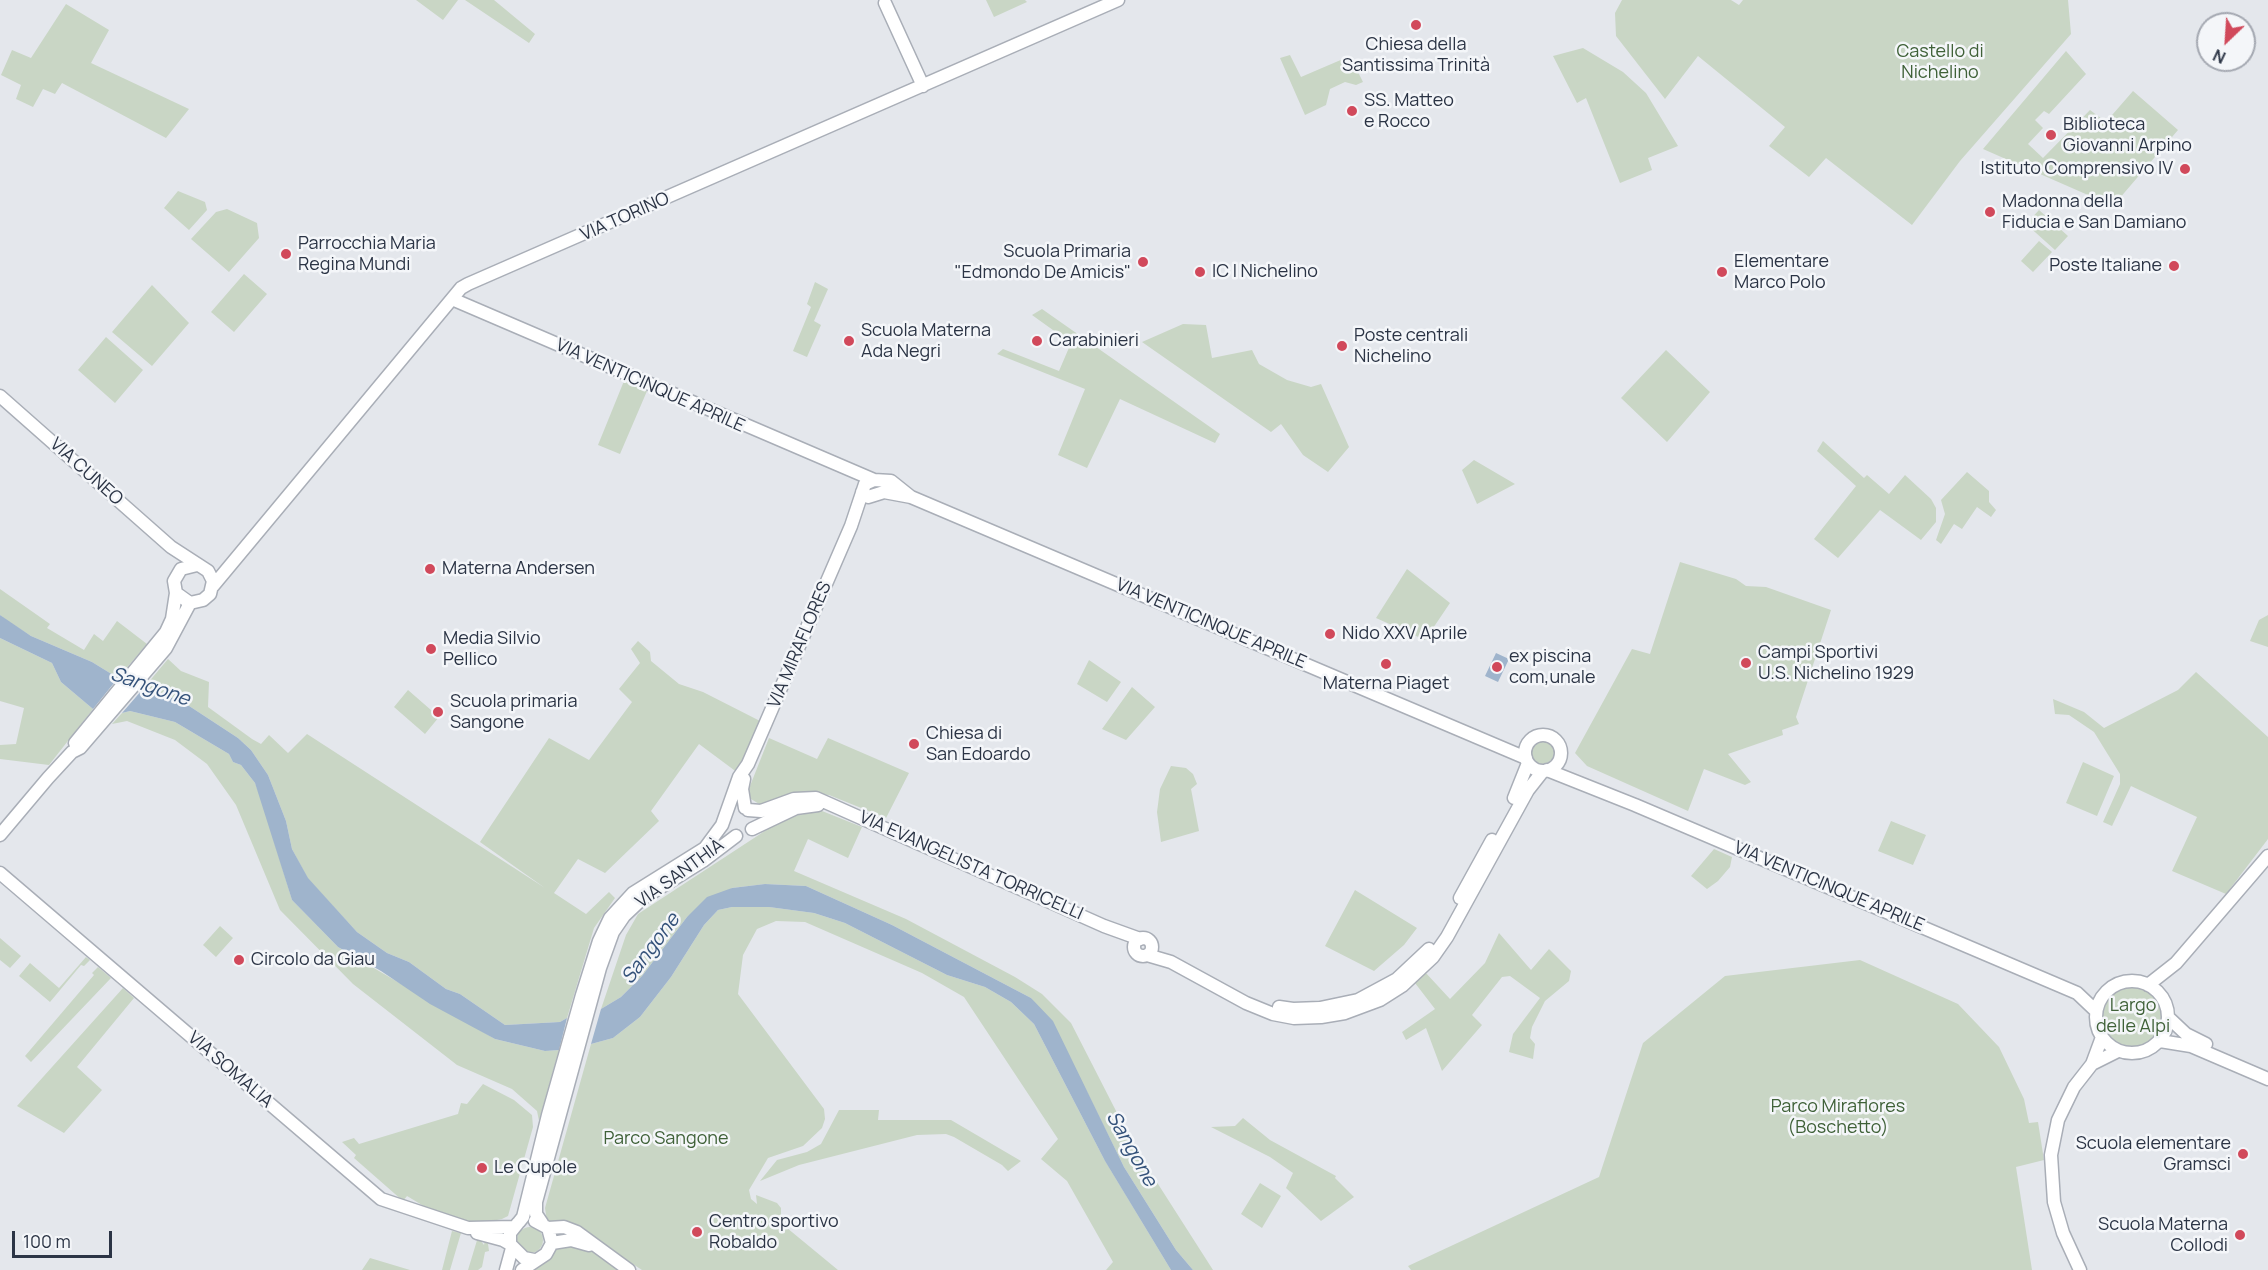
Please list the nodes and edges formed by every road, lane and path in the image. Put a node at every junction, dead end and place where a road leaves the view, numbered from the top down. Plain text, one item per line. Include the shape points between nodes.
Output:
1 (1118, 0) edge
2 (884, 1) edge
3 (923, 86) junction
4 (452, 299) junction
5 (0, 396) edge
6 (849, 471) junction
7 (874, 480) junction
8 (893, 488) junction
9 (866, 493) junction
10 (171, 547) junction
11 (197, 565) junction
12 (181, 569) junction
13 (212, 581) junction
14 (176, 593) junction
15 (190, 603) junction
16 (153, 655) junction
17 (1527, 756) junction
18 (1561, 758) junction
19 (748, 764) junction
20 (1545, 770) junction
21 (1581, 782) junction
22 (838, 806) junction
23 (746, 809) junction
24 (725, 817) junction
25 (752, 828) junction
26 (0, 835) edge
27 (736, 836) junction
28 (2268, 849) edge
29 (2268, 856) edge
30 (0, 873) edge
31 (2239, 887) junction
32 (604, 943) junction
33 (1149, 952) junction
34 (2176, 963) junction
35 (2148, 985) junction
36 (2077, 993) junction
37 (2104, 994) junction
38 (2162, 996) junction
39 (2096, 1011) junction
40 (2169, 1018) junction
41 (2102, 1037) junction
42 (2160, 1041) junction
43 (2118, 1051) junction
44 (2092, 1064) junction
45 (2268, 1071) edge
46 (564, 1077) junction
47 (2268, 1079) edge
48 (516, 1224) junction
49 (545, 1226) junction
50 (468, 1228) junction
51 (552, 1243) junction
52 (511, 1246) junction
53 (603, 1253) junction
54 (534, 1260) junction
55 (506, 1270) edge
56 (522, 1270) edge
57 (629, 1270) edge
58 (2080, 1270) edge

1 - 3 street, VIA TORINO
2 - 3 street
3 - 4 street, VIA TORINO via 471,282
4 - 6 street, VIA VENTICINQUE APRILE
4 - 13 street, VIA TORINO
5 - 10 street, VIA CUNEO
6 - 7 street, VIA VENTICINQUE APRILE
6 - 9 street
7 - 8 street, VIA VENTICINQUE APRILE
7 - 9 street, VIA MIRAFLORES via 865,484
8 - 9 street
8 - 17 street, VIA VENTICINQUE APRILE
9 - 19 street, VIA MIRAFLORES
10 - 11 street, VIA CUNEO
10 - 12 street
11 - 12 street
11 - 13 street
12 - 14 street via 174,581
13 - 15 street via 203,600
14 - 15 street
14 - 16 street via 172,619
15 - 16 street via 166,648
16 - 26 street via 92,728 74,743 72,752
17 - 18 street via 1538,735 1548,735 1561,748
17 - 20 street via 1535,769
17 - 33 street via 1521,786 1439,934 1412,967 1377,991 1343,1005 1293,1009 1258,999 1172,957
18 - 20 street
18 - 21 street, VIA VENTICINQUE APRILE
19 - 23 street, VIA MIRAFLORES via 742,789
19 - 24 street, VIA MIRAFLORES via 739,777
20 - 21 street, VIA VENTICINQUE APRILE
20 - 33 street via 1528,790 1433,957 1380,1000 1321,1017 1273,1014
21 - 36 street, VIA VENTICINQUE APRILE
22 - 23 street, VIA EVANGELISTA TORRICELLI via 816,798 794,799 761,811
22 - 25 street, VIA EVANGELISTA TORRICELLI via 796,808
22 - 33 street, VIA EVANGELISTA TORRICELLI via 1137,943 1148,940
23 - 24 street via 732,808
23 - 25 street via 753,817
24 - 27 street via 726,829
24 - 32 street, VIA SANTHIÀ via 705,848 624,902 610,918
25 - 27 street via 746,835
27 - 32 street, VIA SANTHIÀ via 642,899
28 - 31 street
29 - 31 street
30 - 50 street, VIA SOMALIA via 381,1199
31 - 34 street
32 - 46 street
34 - 35 street
34 - 38 street
35 - 37 street via 2125,982
35 - 38 street
36 - 37 street, VIA VENTICINQUE APRILE
36 - 39 street, VIA VENTICINQUE APRILE
37 - 39 street
38 - 40 street
39 - 41 street
40 - 42 street
40 - 45 street via 2195,1039
41 - 43 street
41 - 44 street
42 - 43 street via 2142,1053
42 - 47 street via 2191,1046
43 - 44 street
44 - 58 street via 2068,1097 2058,1120 2051,1155 2054,1202 2062,1233
46 - 48 street via 523,1216
46 - 49 street via 536,1202 536,1214
48 - 49 street
48 - 50 street
48 - 52 street via 509,1236
49 - 51 street
49 - 53 street via 577,1232
50 - 52 street, VIA SOMALIA
51 - 53 street via 584,1242
51 - 54 street via 546,1254
52 - 54 street via 524,1258
52 - 55 street
53 - 57 street
54 - 56 street

